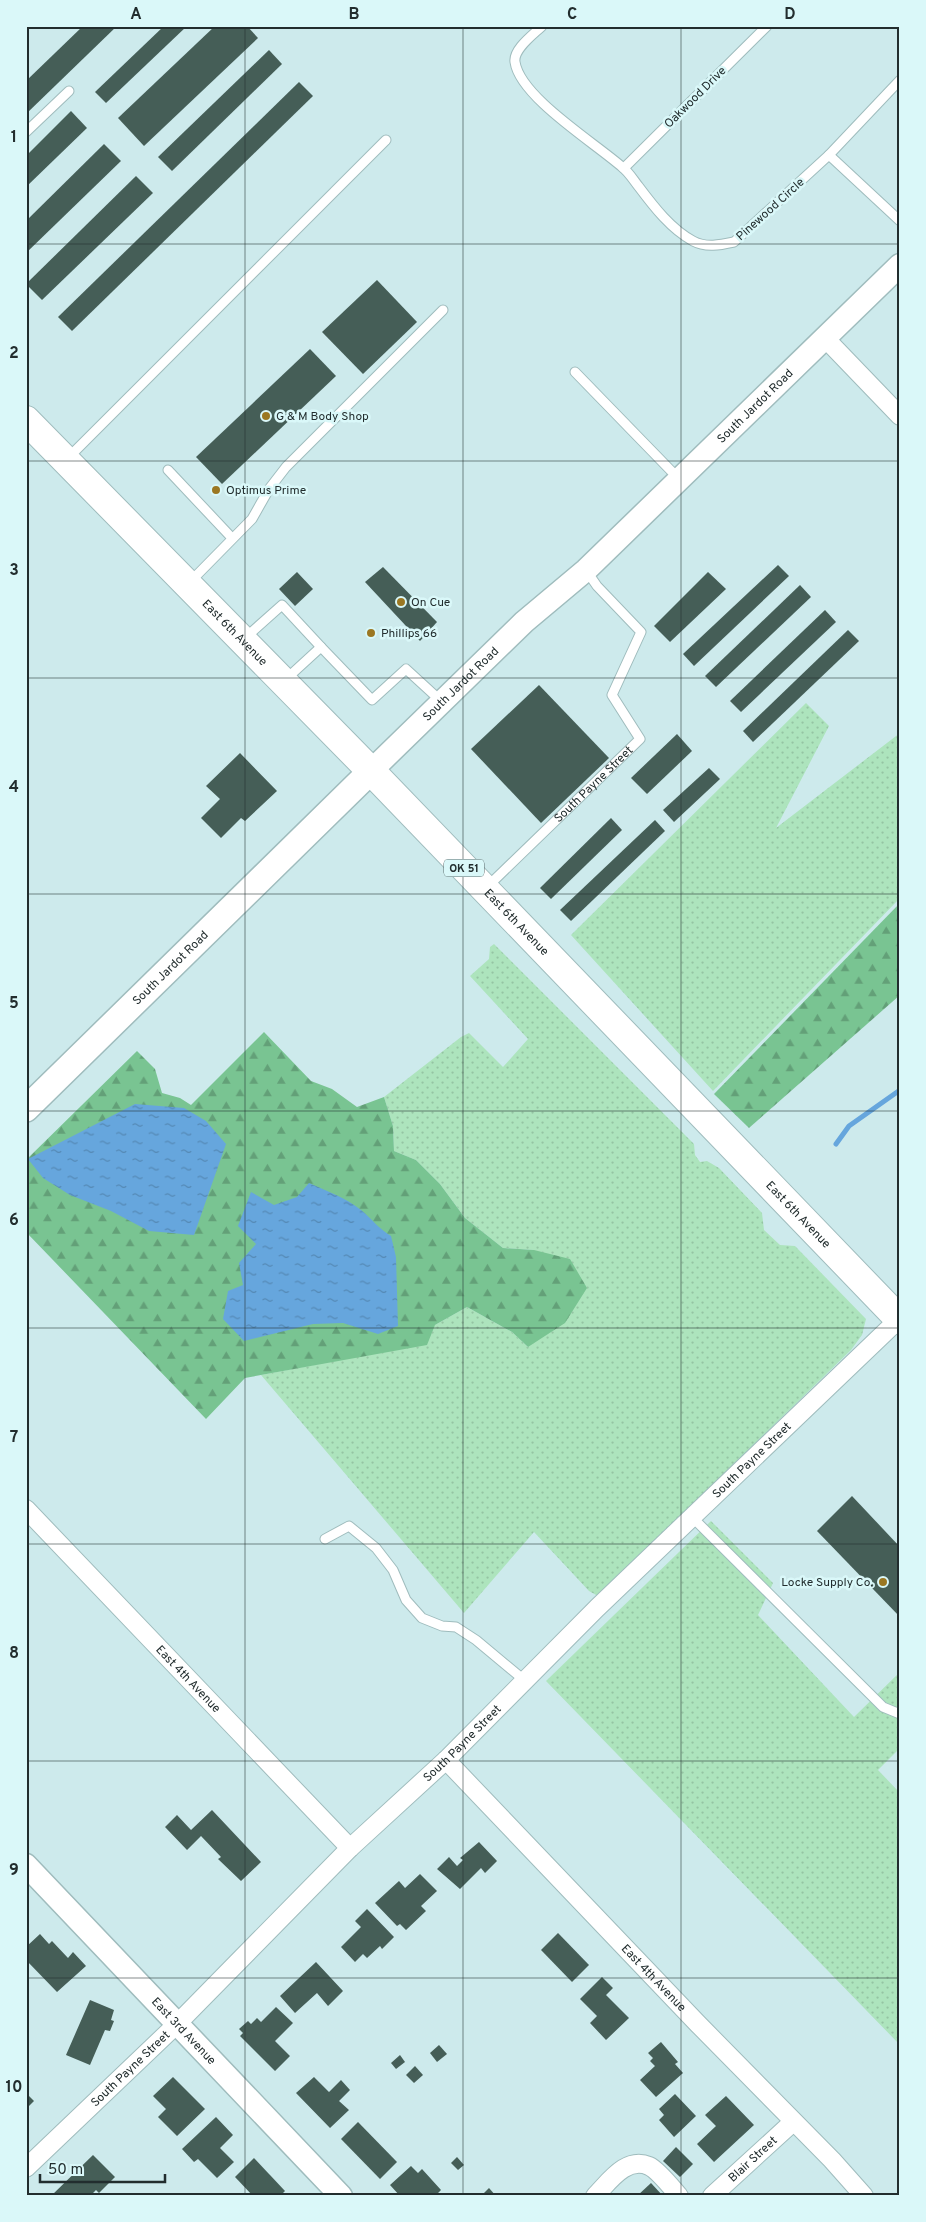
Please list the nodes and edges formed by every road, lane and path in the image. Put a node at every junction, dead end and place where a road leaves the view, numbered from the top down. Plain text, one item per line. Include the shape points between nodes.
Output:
1 (542, 26) edge
2 (767, 26) edge
3 (900, 80) edge
4 (69, 91) dead end
5 (26, 132) edge
6 (386, 140) dead end
7 (829, 155) junction
8 (624, 168) junction
9 (900, 221) edge
10 (900, 265) edge
11 (443, 310) dead end
12 (824, 337) junction
13 (575, 372) dead end
14 (900, 416) edge
15 (26, 420) edge
16 (67, 460) junction
17 (168, 470) dead end
18 (679, 480) junction
19 (232, 538) junction
20 (586, 570) junction
21 (188, 584) junction
22 (243, 640) junction
23 (321, 647) junction
24 (284, 681) junction
25 (442, 702) junction
26 (371, 771) junction
27 (485, 890) junction
28 (26, 1109) edge
29 (899, 1320) edge
30 (26, 1509) edge
31 (692, 1517) junction
32 (326, 1540) dead end
33 (524, 1680) junction
34 (900, 1714) edge
35 (446, 1760) junction
36 (350, 1848) junction
37 (26, 1865) edge
38 (178, 2023) junction
39 (793, 2122) junction
40 (26, 2168) edge
41 (341, 2196) edge
42 (595, 2196) edge
43 (679, 2196) edge
44 (712, 2196) edge
45 (864, 2196) edge

1 - 8 lane, Pinewood Circle via 514,57 522,78 537,98 558,117
2 - 8 lane, Oakwood Drive
3 - 7 lane, Pinewood Circle
4 - 5 lane
6 - 16 lane
7 - 8 lane, Pinewood Circle via 734,242 715,246 694,242 674,228
7 - 9 lane
10 - 12 street, South Jardot Road
11 - 19 lane via 286,467 252,519
12 - 14 street
12 - 18 street, South Jardot Road
13 - 18 lane
15 - 16 main road, East 6th Avenue / OK 51
16 - 21 main road, East 6th Avenue / OK 51
17 - 19 lane
18 - 20 street, South Jardot Road
19 - 21 lane
20 - 25 street, South Jardot Road via 524,622
20 - 27 lane, South Payne Street via 641,632 612,695 640,739
21 - 22 main road, East 6th Avenue / OK 51
22 - 23 lane via 282,604
22 - 24 main road, East 6th Avenue / OK 51
23 - 24 lane
23 - 25 lane via 372,700 406,668
24 - 26 main road, East 6th Avenue / OK 51
25 - 26 street, South Jardot Road
26 - 27 main road, East 6th Avenue / OK 51
26 - 28 main road, South Jardot Road
27 - 29 main road, East 6th Avenue / OK 51
29 - 31 street, South Payne Street
30 - 36 street, East 4th Avenue
31 - 33 street, South Payne Street
31 - 34 lane via 883,1707
32 - 33 lane via 349,1526 365,1537 393,1570 406,1600 422,1618 442,1626 456,1627
33 - 35 street, South Payne Street
35 - 36 street, South Payne Street
35 - 39 street, East 4th Avenue
36 - 38 street, South Payne Street
37 - 38 street, East 3rd Avenue
38 - 40 street, South Payne Street
38 - 41 street, East 3rd Avenue
39 - 44 street, Blair Street
39 - 45 street, East 4th Avenue
42 - 43 street via 624,2167 637,2164 650,2166

